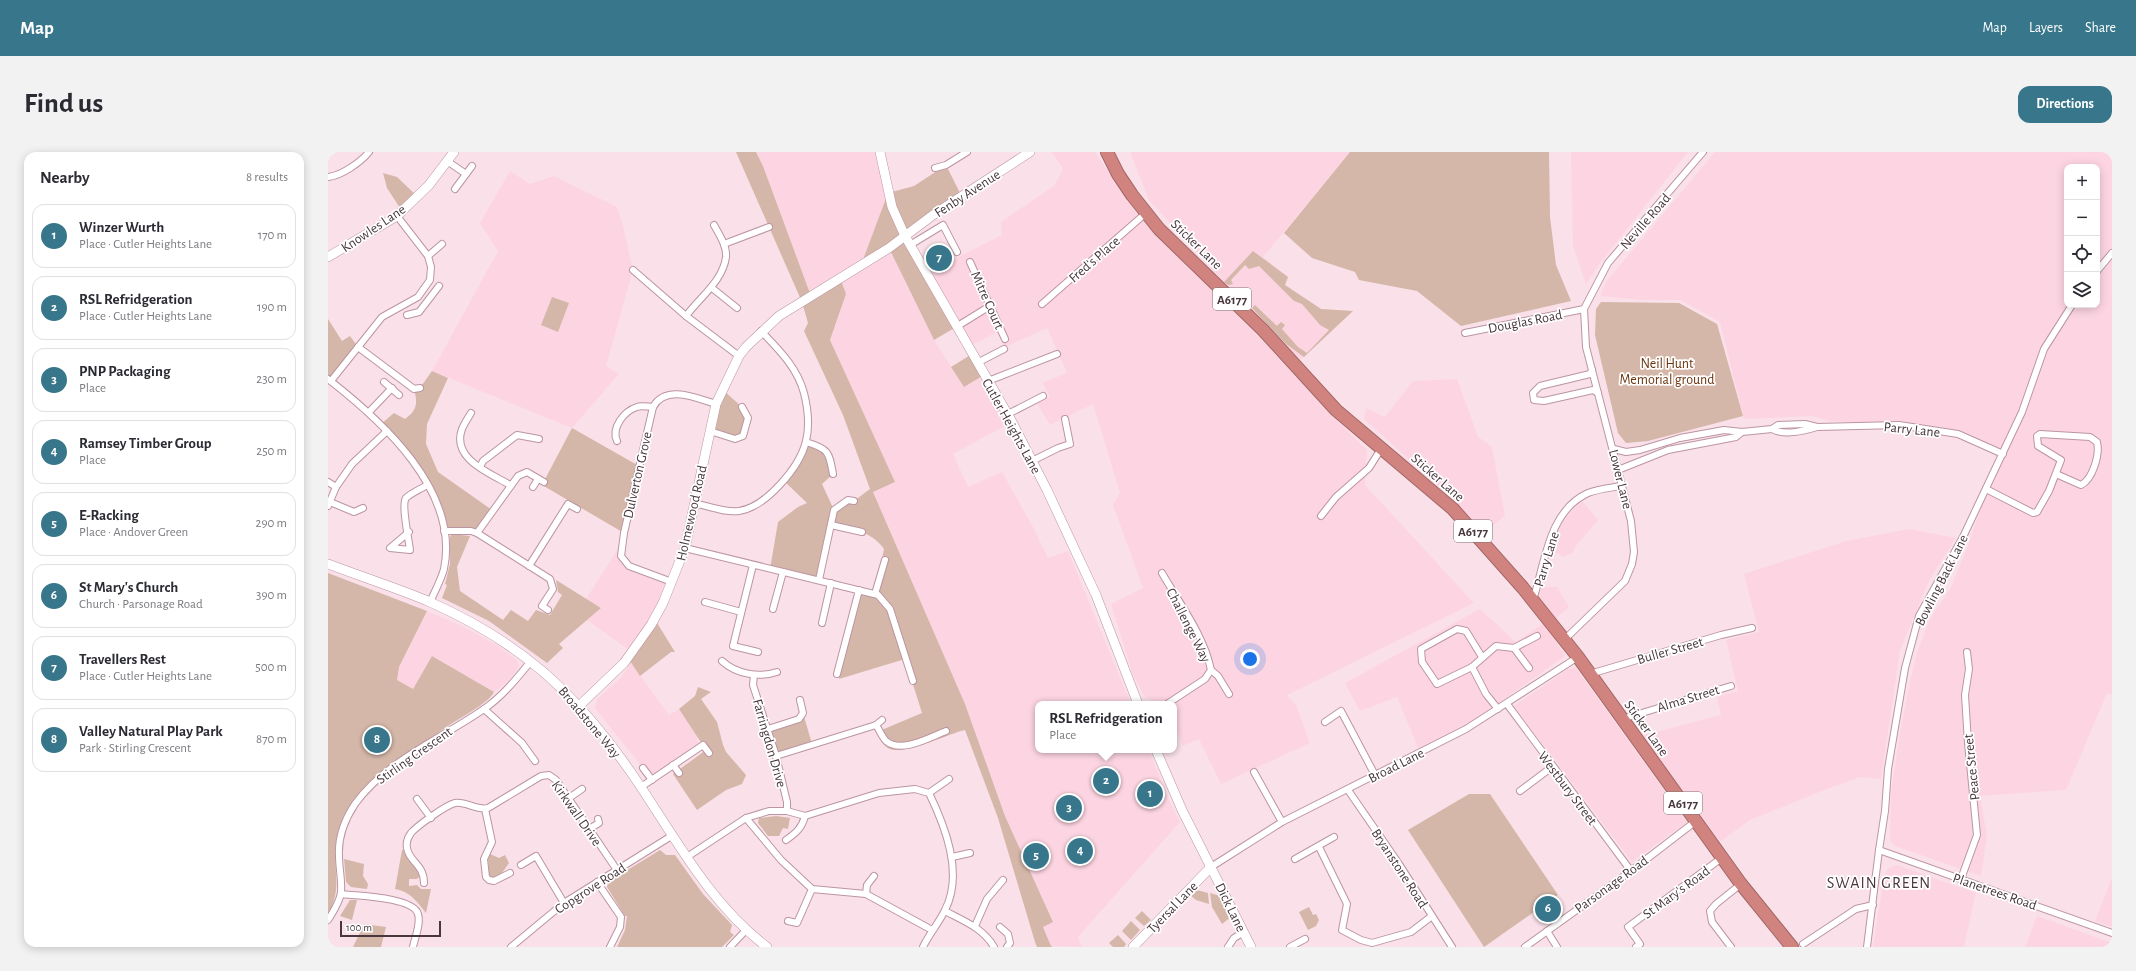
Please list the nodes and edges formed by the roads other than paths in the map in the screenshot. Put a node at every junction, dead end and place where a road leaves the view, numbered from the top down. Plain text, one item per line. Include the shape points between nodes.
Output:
1 (369, 152) edge
2 (454, 152) edge
3 (880, 152) edge
4 (967, 152) edge
5 (1030, 152) edge
6 (1107, 152) edge
7 (1703, 152) edge
8 (447, 162) junction
9 (472, 166) dead end
10 (935, 168) dead end
11 (466, 174) junction
12 (328, 176) edge
13 (455, 189) dead end
14 (1146, 213) junction
15 (397, 216) junction
16 (714, 225) dead end
17 (768, 228) dead end
18 (905, 236) junction
19 (442, 244) dead end
20 (724, 244) junction
21 (910, 245) junction
22 (957, 252) dead end
23 (2112, 253) edge
24 (428, 256) junction
25 (328, 257) edge
26 (970, 262) dead end
27 (2100, 267) edge
28 (633, 270) dead end
29 (439, 286) dead end
30 (712, 288) junction
31 (1591, 294) joint
32 (418, 297) junction
33 (426, 303) junction
34 (1042, 304) dead end
35 (990, 306) junction
36 (737, 308) dead end
37 (2070, 308) edge
38 (1584, 309) junction
39 (407, 315) dead end
40 (686, 316) junction
41 (956, 327) junction
42 (761, 332) junction
43 (1465, 332) dead end
44 (1005, 339) dead end
45 (358, 347) junction
46 (1004, 350) dead end
47 (1057, 354) dead end
48 (739, 356) junction
49 (977, 363) junction
50 (1592, 370) junction
51 (330, 380) edge
52 (988, 381) junction
53 (384, 382) dead end
54 (392, 388) junction
55 (420, 388) dead end
56 (1598, 393) junction
57 (399, 394) dead end
58 (1043, 396) dead end
59 (716, 404) junction
60 (653, 407) junction
61 (742, 407) dead end
62 (369, 412) junction
63 (471, 413) dead end
64 (1008, 414) junction
65 (1065, 419) dead end
66 (387, 431) junction
67 (710, 431) junction
68 (1742, 432) junction
69 (540, 439) dead end
70 (617, 441) dead end
71 (806, 442) junction
72 (1382, 449) junction
73 (1614, 449) junction
74 (2002, 454) junction
75 (1032, 461) junction
76 (480, 467) junction
77 (1618, 470) junction
78 (834, 474) dead end
79 (2056, 474) junction
80 (328, 482) edge
81 (427, 485) junction
82 (510, 485) junction
83 (533, 486) dead end
84 (1621, 486) junction
85 (336, 487) junction
86 (1986, 489) junction
87 (854, 501) dead end
88 (694, 503) junction
89 (329, 504) edge
90 (363, 508) dead end
91 (577, 509) dead end
92 (1321, 516) dead end
93 (831, 525) junction
94 (444, 531) junction
95 (408, 532) dead end
96 (862, 532) dead end
97 (477, 533) junction
98 (685, 548) junction
99 (885, 560) dead end
100 (328, 564) edge
101 (753, 565) junction
102 (529, 566) junction
103 (783, 572) junction
104 (1162, 573) dead end
105 (819, 580) junction
106 (672, 582) junction
107 (831, 583) junction
108 (859, 590) junction
109 (875, 594) junction
110 (1533, 600) junction
111 (430, 602) junction
112 (705, 602) dead end
113 (773, 609) dead end
114 (548, 610) dead end
115 (741, 612) junction
116 (822, 623) dead end
117 (1752, 628) dead end
118 (1536, 636) dead end
119 (1563, 641) junction
120 (1514, 648) junction
121 (758, 652) dead end
122 (1967, 652) dead end
123 (1482, 657) junction
124 (1578, 657) junction
125 (531, 661) junction
126 (722, 661) dead end
127 (1472, 667) junction
128 (1529, 668) dead end
129 (1211, 670) junction
130 (777, 672) dead end
131 (837, 674) dead end
132 (1589, 674) junction
133 (754, 675) junction
134 (913, 681) dead end
135 (1731, 686) dead end
136 (1229, 694) dead end
137 (800, 700) dead end
138 (1137, 701) edge
139 (1172, 701) edge
140 (1507, 704) junction
141 (579, 706) junction
142 (484, 709) junction
143 (1498, 709) junction
144 (1622, 718) junction
145 (882, 720) dead end
146 (1325, 722) dead end
147 (876, 724) junction
148 (768, 729) junction
149 (877, 732) dead end
150 (946, 732) dead end
151 (709, 753) dead end
152 (1157, 753) edge
153 (776, 756) junction
154 (536, 761) dead end
155 (673, 765) junction
156 (1552, 767) junction
157 (643, 768) dead end
158 (1254, 772) dead end
159 (679, 773) dead end
160 (1375, 775) junction
161 (652, 780) junction
162 (949, 780) dead end
163 (641, 787) junction
164 (582, 789) dead end
165 (1348, 790) junction
166 (1520, 791) dead end
167 (929, 793) junction
168 (569, 798) junction
169 (417, 799) dead end
170 (485, 809) junction
171 (787, 811) junction
172 (805, 816) junction
173 (431, 818) junction
174 (746, 818) junction
175 (598, 819) dead end
176 (1696, 820) junction
177 (1282, 822) junction
178 (589, 829) junction
179 (673, 835) junction
180 (1334, 837) dead end
181 (786, 840) dead end
182 (1319, 847) junction
183 (1879, 850) junction
184 (970, 853) dead end
185 (687, 857) junction
186 (952, 857) junction
187 (1723, 857) junction
188 (1295, 859) dead end
189 (521, 865) dead end
190 (1211, 867) junction
191 (617, 870) junction
192 (1631, 871) junction
193 (510, 872) dead end
194 (874, 876) dead end
195 (1961, 879) junction
196 (1003, 880) dead end
197 (597, 882) junction
198 (424, 883) dead end
199 (1741, 884) junction
200 (812, 889) junction
201 (341, 894) junction
202 (866, 894) junction
203 (564, 903) junction
204 (1873, 905) junction
205 (945, 911) junction
206 (1432, 916) junction
207 (328, 920) edge
208 (788, 921) dead end
209 (975, 926) junction
210 (1000, 927) dead end
211 (747, 929) junction
212 (932, 930) junction
213 (1547, 931) junction
214 (1244, 932) junction
215 (2112, 933) edge
216 (1305, 939) dead end
217 (1372, 945) edge
218 (1798, 946) edge
219 (413, 947) edge
220 (511, 947) edge
221 (610, 947) edge
222 (730, 947) edge
223 (767, 947) edge
224 (923, 947) edge
225 (994, 947) edge
226 (1007, 947) edge
227 (1134, 947) edge
228 (1228, 947) edge
229 (1251, 947) edge
230 (1290, 947) edge
231 (1452, 947) edge
232 (1525, 947) edge
233 (1558, 947) edge
234 (1636, 947) edge
235 (1731, 947) edge
236 (1867, 947) edge

1 - 12 street via 364,158 334,176
2 - 8 street, Knowles Lane
3 - 18 street, Cutler Heights Lane via 890,200
4 - 10 street via 946,165
5 - 18 street, Fenby Avenue
6 - 14 highway, Sticker Lane / A6177 via 1118,174
7 - 31 street, Neville Road via 1608,263
8 - 11 street
8 - 15 street, Knowles Lane via 429,185
9 - 11 street
11 - 13 street
14 - 34 street, Fred's Place
14 - 72 highway, Sticker Lane / A6177 via 1263,330 1336,410
15 - 24 street
15 - 25 street, Knowles Lane
16 - 20 street
17 - 20 street
18 - 21 street, Cutler Heights Lane
18 - 42 street, Holmewood Road via 788,311
19 - 24 street
20 - 30 street via 726,257
21 - 22 street via 942,225
21 - 41 street, Cutler Heights Lane
23 - 27 street
24 - 32 street via 431,267 430,280
26 - 35 street, Mitre Court
28 - 40 street
29 - 33 street
30 - 36 street
30 - 40 street via 696,302
31 - 38 street, Lower Lane
32 - 33 street
32 - 45 street via 382,317
33 - 39 street via 419,312
35 - 41 street
35 - 44 street, Mitre Court
37 - 74 street, Bowling Back Lane via 2044,349 2022,412
38 - 43 street, Douglas Road
38 - 50 street, Lower Lane via 1586,347
40 - 48 street
41 - 49 street, Cutler Heights Lane
42 - 48 street, Holmewood Road
42 - 71 street via 790,363 804,392 809,418
45 - 51 street
45 - 55 street via 414,389
46 - 49 street
47 - 52 street
48 - 59 street, Holmewood Road
49 - 52 street, Cutler Heights Lane
50 - 56 street, Lower Lane
50 - 56 street via 1590,374 1540,386 1533,393 1534,400 1544,401 1592,390
51 - 62 street
52 - 64 street, Cutler Heights Lane
53 - 54 street
54 - 57 street
54 - 62 street
56 - 73 street, Lower Lane
58 - 64 street
59 - 60 street via 667,394 657,399
59 - 67 street, Holmewood Road
60 - 70 street via 638,406 628,412 615,428 614,435
60 - 106 street, Dulverton Grove via 621,556 630,566
61 - 67 street via 748,418 743,436 735,439
62 - 66 street
63 - 76 street via 461,430 460,446 465,457
64 - 75 street, Cutler Heights Lane
65 - 75 street via 1070,444
66 - 81 street via 408,453
66 - 85 street via 352,464
67 - 88 street, Holmewood Road
68 - 73 street, Parry Lane via 1724,430 1700,434 1626,452
68 - 74 street, Parry Lane via 1791,424 1816,427 1899,425 1958,434
68 - 77 street, Parry Lane via 1736,437 1668,450
69 - 76 street via 517,435 483,461
71 - 78 street via 822,447 829,454
71 - 88 street via 795,466 784,481 762,501 740,511 725,511
72 - 92 street via 1369,468 1336,497
72 - 110 highway, Sticker Lane / A6177 via 1453,509
73 - 77 street, Lower Lane
74 - 86 street, Bowling Back Lane
75 - 138 street, Cutler Heights Lane via 1074,544
76 - 82 street
77 - 84 street, Lower Lane
79 - 79 street via 2061,460 2038,446 2037,438 2040,434 2090,437 2097,442 2094,468 2084,484
79 - 86 street via 2047,495 2033,513
80 - 85 street
81 - 94 street via 437,505
81 - 95 street via 406,498 403,504
82 - 83 street via 518,476 527,472 541,480
82 - 97 street
84 - 110 street, Parry Lane via 1582,496 1557,522
84 - 119 street, Lower Lane via 1632,531 1634,552 1629,573 1614,593
85 - 89 street
86 - 183 street, Bowling Back Lane via 1963,537 1919,616 1905,668 1888,769
87 - 93 street via 848,500 834,510
88 - 98 street, Holmewood Road
89 - 90 street via 354,512
91 - 102 street via 568,504
93 - 96 street
93 - 105 street
94 - 97 street
94 - 111 street via 444,567
97 - 102 street
98 - 101 street
98 - 106 street, Holmewood Road
99 - 109 street
100 - 111 street, Broadstone Way
101 - 103 street
101 - 115 street
102 - 114 street via 552,584 552,591 542,606
103 - 105 street
103 - 113 street
104 - 129 street, Challenge Way via 1198,636
105 - 107 street
106 - 141 street, Holmewood Road via 663,603 624,663
107 - 108 street
107 - 116 street
108 - 109 street
108 - 131 street
109 - 134 street via 890,609
110 - 119 highway, Sticker Lane / A6177
111 - 125 street, Broadstone Way via 496,635
112 - 115 street
115 - 121 street via 733,646
117 - 132 street, Buller Street
118 - 120 street
119 - 124 highway, Sticker Lane / A6177
120 - 123 street via 1496,646
120 - 128 street
122 - 195 street, Peace Street via 1969,669 1965,695 1977,835
123 - 127 street
123 - 127 street via 1466,631 1456,629 1422,649 1422,662 1437,684
124 - 132 highway, Sticker Lane / A6177
124 - 140 street, Broad Lane
125 - 141 street, Broadstone Way
125 - 142 street, Stirling Crescent via 508,688
126 - 133 street via 729,668
127 - 143 street via 1486,694
129 - 136 street
129 - 139 street, Challenge Way via 1205,679
130 - 133 street via 766,676
132 - 144 highway, Sticker Lane / A6177
133 - 148 street, Farringdon Drive via 753,685
135 - 144 street, Alma Street
137 - 148 street via 803,713 799,719
140 - 143 street, Broad Lane
140 - 156 street, Westbury Street
141 - 163 street, Broadstone Way
142 - 154 street via 522,743
142 - 201 street, Stirling Crescent via 433,740 391,770 374,783 359,800 347,818 340,839 338,853
143 - 160 street, Broad Lane via 1466,729
144 - 176 highway, Sticker Lane / A6177 via 1634,738
145 - 147 street
146 - 160 street via 1341,711
147 - 149 street
147 - 150 street via 885,740 894,745 908,745
147 - 153 street
148 - 153 street, Farringdon Drive
151 - 155 street via 703,745
152 - 190 street via 1172,791
153 - 171 street, Farringdon Drive
155 - 159 street
155 - 161 street
156 - 166 street
156 - 192 street, Westbury Street
157 - 161 street
158 - 177 street
160 - 165 street, Broad Lane
161 - 163 street
162 - 167 street
163 - 179 street, Broadstone Way
164 - 168 street
165 - 177 street, Broad Lane
165 - 206 street, Bryanstone Road
167 - 172 street via 915,789 879,793
167 - 186 street via 938,811
168 - 170 street, Kirkwall Drive via 554,778 544,775
168 - 178 street, Kirkwall Drive
169 - 173 street
170 - 173 street via 455,803
170 - 193 street via 492,842 484,859 486,877 494,881
171 - 172 street
171 - 174 street via 769,811
172 - 181 street via 797,832
173 - 198 street via 411,834 407,842 408,852 422,870
174 - 185 street
174 - 200 street via 781,860
175 - 178 street via 599,823
176 - 187 highway, Sticker Lane / A6177
176 - 192 street, Parsonage Road
177 - 190 street, Broad Lane
178 - 191 street, Kirkwall Drive
179 - 185 street, Broadstone Way
179 - 191 street, Copgrove Road
180 - 182 street
182 - 188 street
182 - 217 street via 1347,904 1342,930
183 - 195 street, Planetrees Road
183 - 204 street, Bowling Back Lane
184 - 186 street
185 - 211 street, Broadstone Way via 729,913
186 - 205 street via 950,898
187 - 199 highway, Sticker Lane / A6177
187 - 234 street, St Mary's Road via 1628,927 1640,944
189 - 203 street via 536,856
190 - 214 street, Dick Lane
190 - 227 street, Tyersal Lane
191 - 197 street, Copgrove Road
192 - 213 street, Parsonage Road
194 - 202 street via 867,885
195 - 215 street, Planetrees Road
196 - 209 street via 987,899
197 - 203 street, Copgrove Road
197 - 221 street via 621,917 620,927
199 - 218 highway, Sticker Lane / A6177
199 - 235 street via 1710,911 1712,922
200 - 202 street
200 - 208 street via 797,923
201 - 207 street
201 - 219 street via 412,905 419,918
202 - 212 street
203 - 220 street, Copgrove Road
204 - 218 street via 1856,909
204 - 236 street, Bowling Back Lane
205 - 209 street
205 - 212 street
206 - 217 street via 1411,932
206 - 231 street, Bryanstone Road
209 - 225 street via 988,936
210 - 226 street via 1008,934 1010,943
211 - 222 street
211 - 223 street, Broadstone Way
212 - 224 street
213 - 232 street, Parsonage Road
213 - 233 street
214 - 228 street via 1234,938
214 - 229 street, Dick Lane
216 - 230 street

